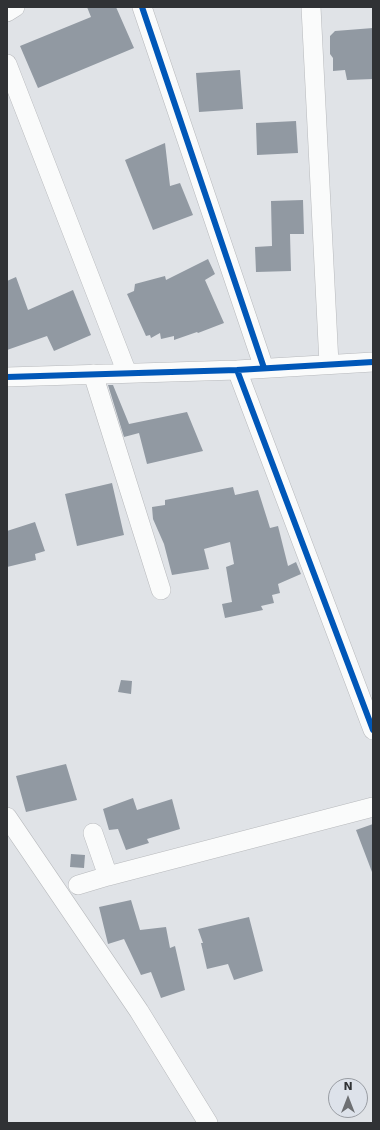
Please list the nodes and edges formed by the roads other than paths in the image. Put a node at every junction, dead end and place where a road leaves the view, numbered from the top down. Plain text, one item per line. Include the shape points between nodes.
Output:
1 (15, 7) edge
2 (142, 7) edge
3 (311, 7) edge
4 (7, 12) edge
5 (7, 64) edge
6 (373, 362) edge
7 (329, 364) junction
8 (264, 368) junction
9 (237, 370) junction
10 (127, 373) junction
11 (93, 374) junction
12 (7, 377) edge
13 (160, 590) dead end
14 (373, 730) edge
15 (373, 807) edge
16 (7, 817) edge
17 (93, 833) dead end
18 (108, 876) junction
19 (78, 885) dead end
20 (208, 1123) edge

1 - 4 street
2 - 8 street
3 - 7 street
5 - 10 street
6 - 7 street
7 - 8 street
8 - 9 street
9 - 10 street
9 - 14 street
10 - 11 street
11 - 12 street
11 - 13 street
15 - 18 street
16 - 20 street via 139,1011
17 - 18 street
18 - 19 street

